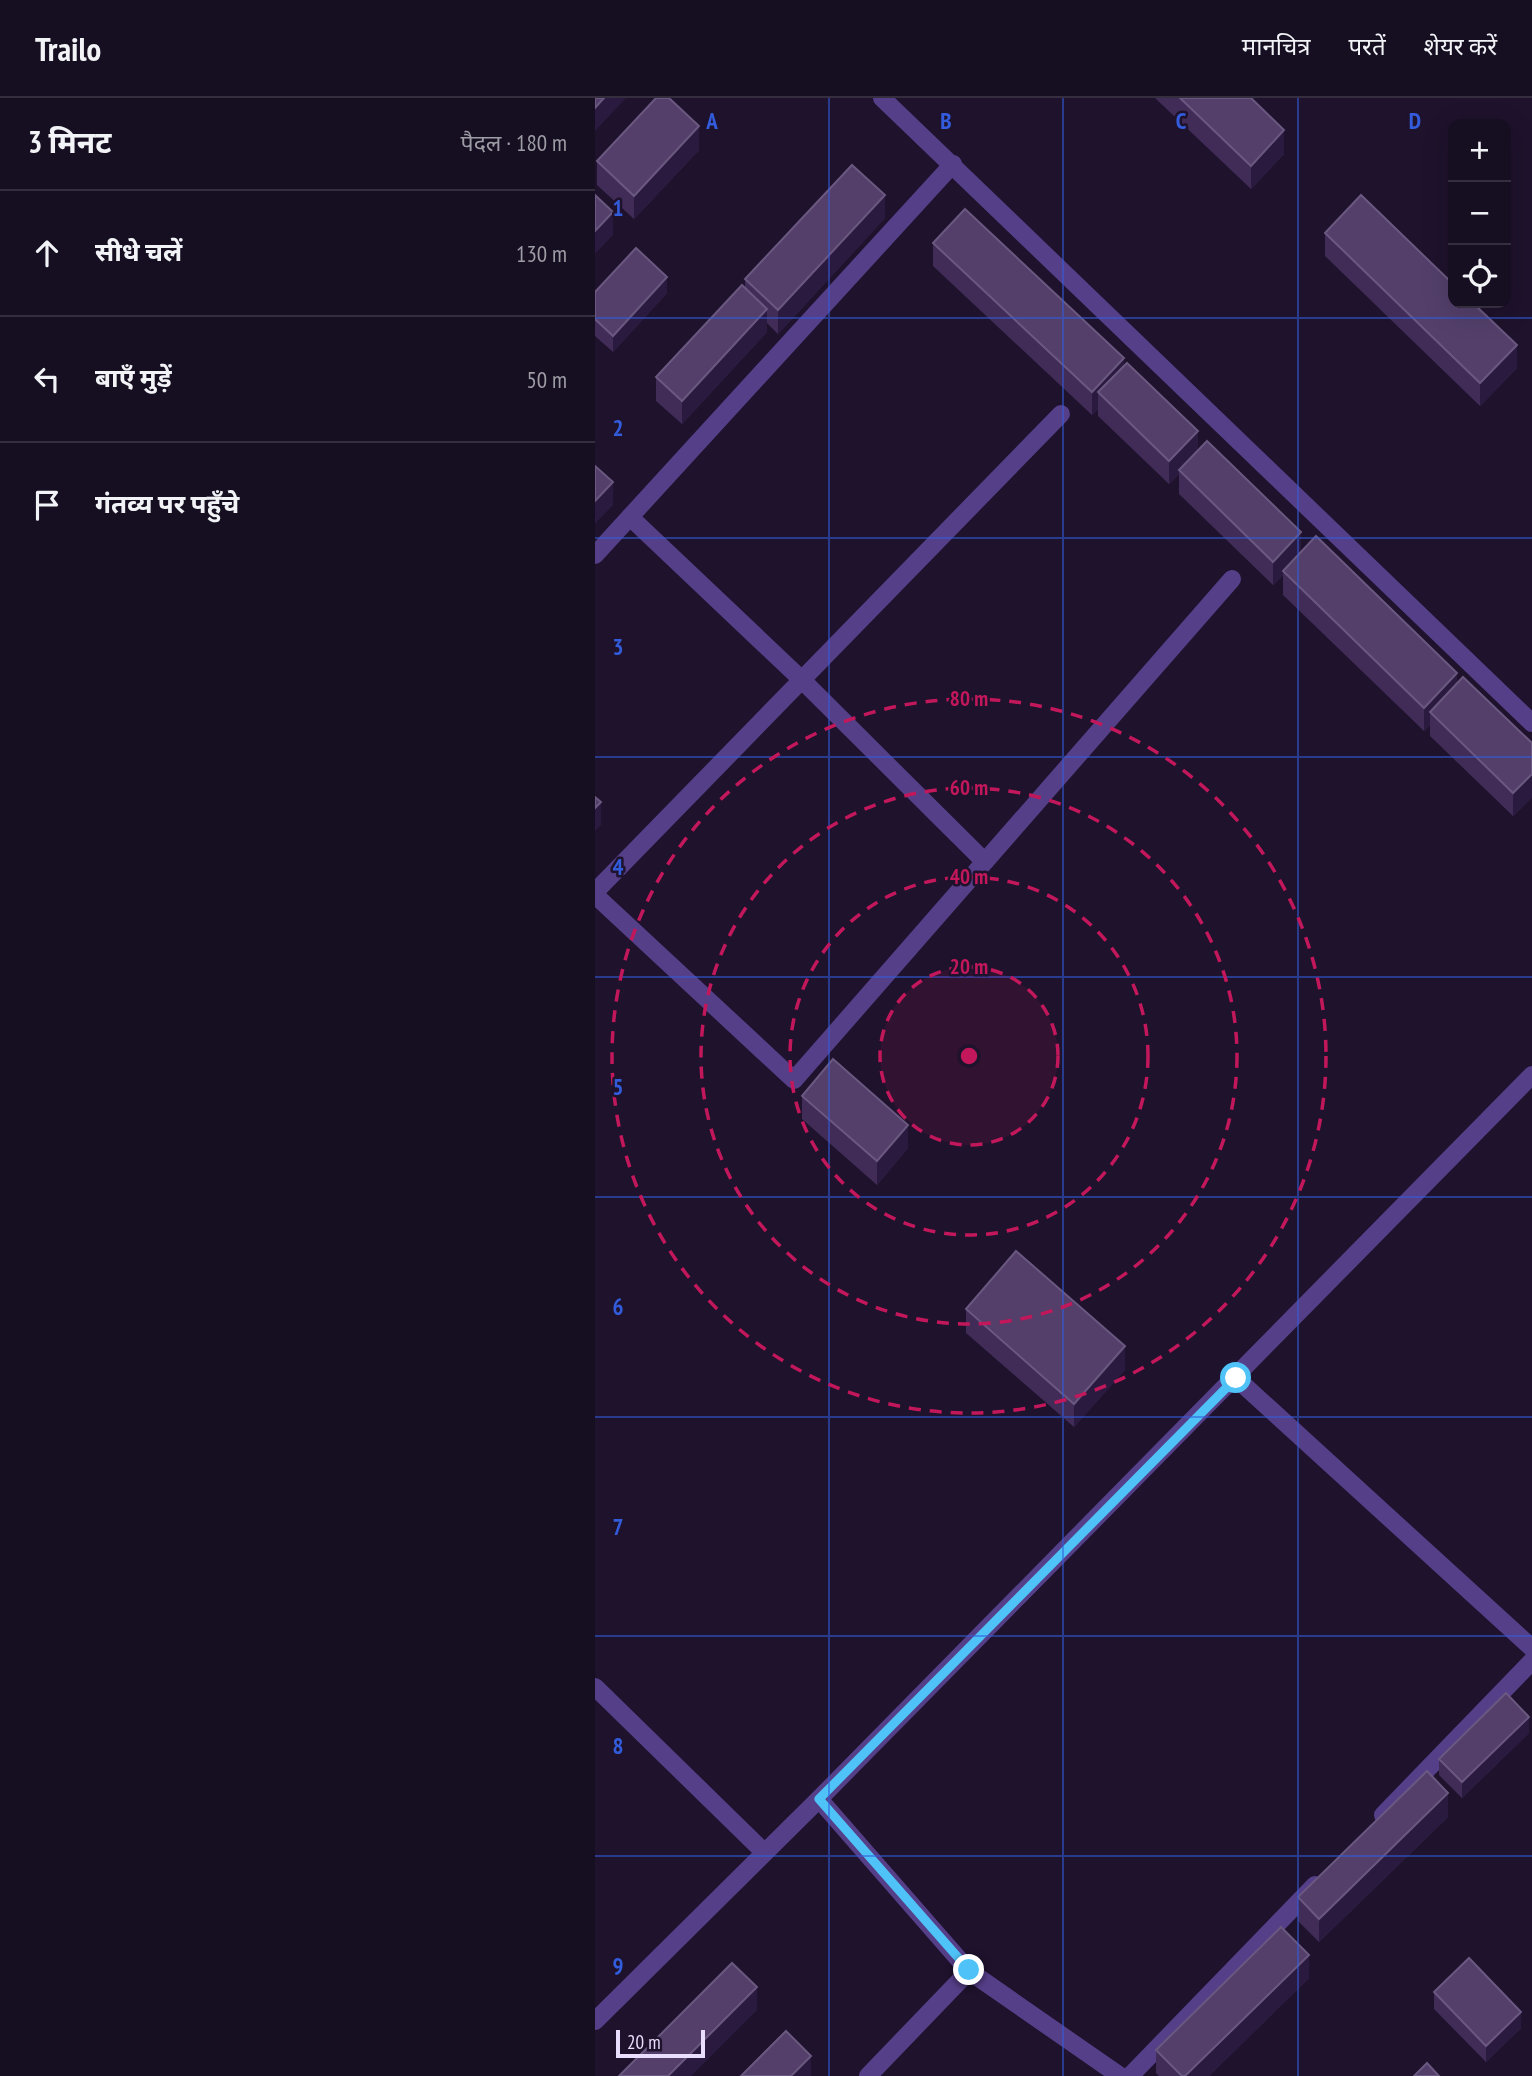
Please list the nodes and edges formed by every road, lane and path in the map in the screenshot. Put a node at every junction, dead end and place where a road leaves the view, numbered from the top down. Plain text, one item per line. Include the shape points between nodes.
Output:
1 (882, 98) edge
2 (953, 164) junction
3 (1061, 414) dead end
4 (630, 517) junction
5 (595, 555) edge
6 (1232, 579) dead end
7 (803, 680) junction
8 (1532, 723) edge
9 (984, 861) junction
10 (595, 894) edge
11 (1532, 1075) edge
12 (1236, 1378) junction
13 (1532, 1648) edge
14 (1532, 1661) edge
15 (595, 1688) edge
16 (819, 1799) junction
17 (1369, 1829) edge
18 (764, 1852) junction
19 (1331, 1869) edge
20 (969, 1970) junction
21 (595, 2021) edge
22 (868, 2076) edge
23 (1120, 2076) edge
24 (1130, 2076) edge

1 - 2 street
2 - 4 street
2 - 8 street
3 - 7 street
4 - 5 street
4 - 7 street
6 - 9 street
7 - 9 street
7 - 10 street
9 - 10 street via 794,1080
11 - 12 street
12 - 13 street
12 - 16 street
14 - 17 street
15 - 18 street
16 - 18 street
16 - 20 street
18 - 21 street
19 - 24 street
20 - 22 street
20 - 23 street

